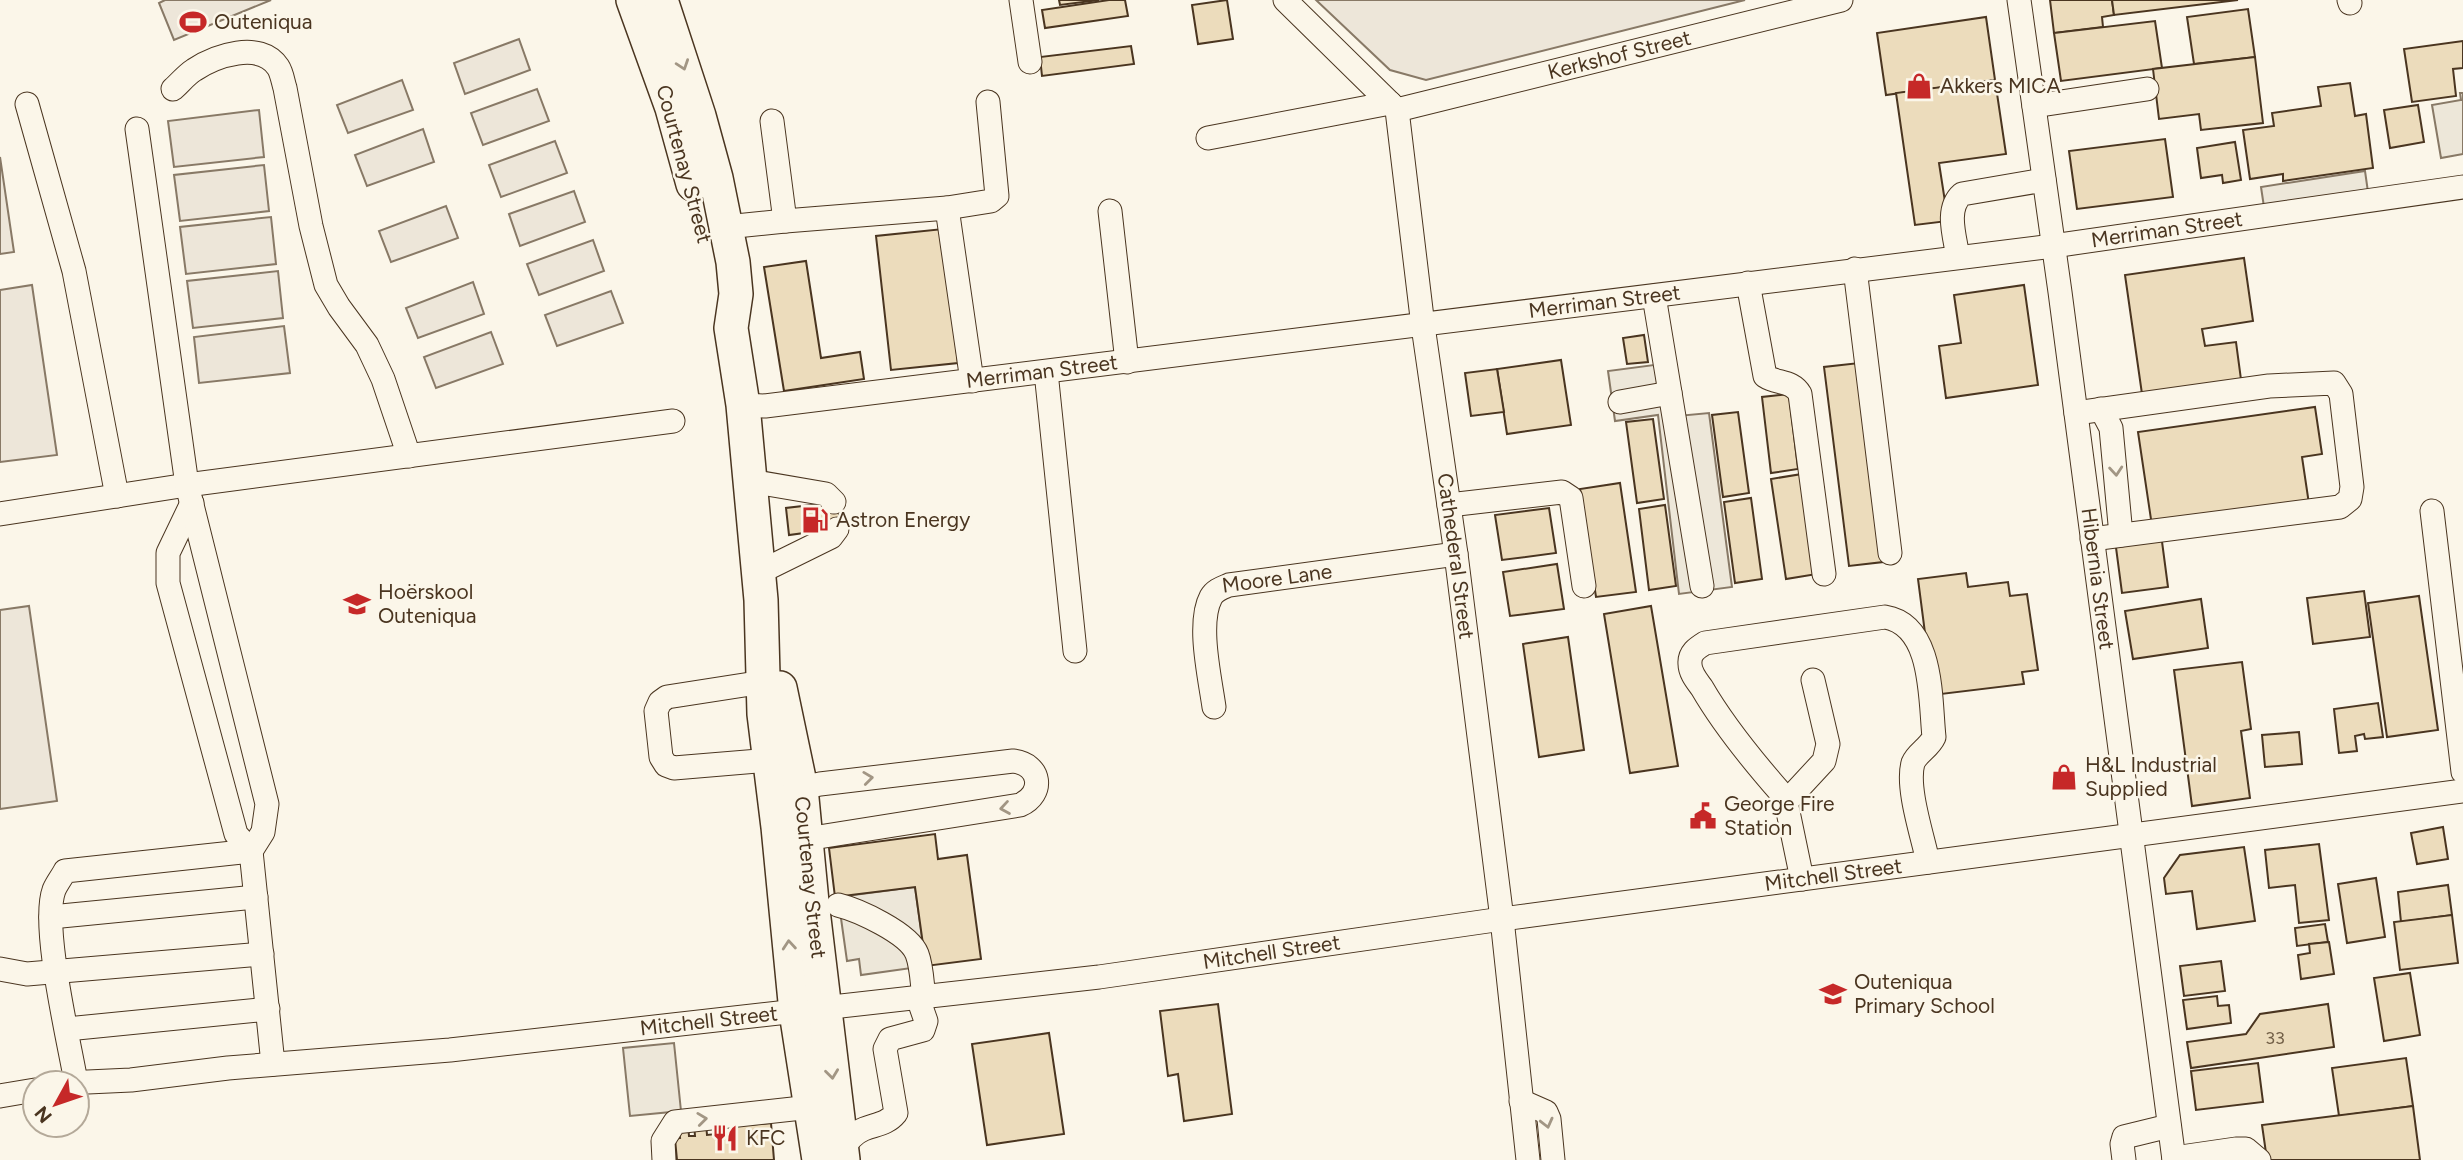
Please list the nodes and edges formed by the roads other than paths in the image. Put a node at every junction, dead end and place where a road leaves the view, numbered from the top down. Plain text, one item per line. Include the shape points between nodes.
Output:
1 (633, 0) edge
2 (661, 0) edge
3 (1021, 0) edge
4 (1285, 0) edge
5 (1841, 0) edge
6 (2019, 0) edge
7 (1030, 62) dead end
8 (173, 89) dead end
9 (2147, 89) dead end
10 (988, 102) dead end
11 (27, 104) dead end
12 (1393, 106) junction
13 (2034, 106) junction
14 (772, 121) dead end
15 (137, 129) dead end
16 (1208, 138) dead end
17 (2044, 180) junction
18 (2463, 187) edge
19 (947, 208) junction
20 (1110, 211) dead end
21 (785, 220) junction
22 (726, 228) junction
23 (2053, 246) junction
24 (1958, 257) junction
25 (1855, 269) junction
26 (1748, 283) junction
27 (1654, 296) junction
28 (1423, 326) junction
29 (731, 328) junction
30 (1127, 362) junction
31 (1046, 372) junction
32 (972, 381) junction
33 (1670, 393) junction
34 (1620, 402) dead end
35 (743, 405) junction
36 (2101, 409) junction
37 (2076, 413) junction
38 (673, 421) dead end
39 (409, 456) junction
40 (750, 481) junction
41 (190, 494) junction
42 (117, 496) junction
43 (834, 502) dead end
44 (1448, 505) junction
45 (2432, 510) dead end
46 (0, 514) edge
47 (837, 529) dead end
48 (2121, 535) junction
49 (2092, 539) junction
50 (1890, 553) dead end
51 (1456, 554) junction
52 (1824, 574) dead end
53 (1584, 586) dead end
54 (1702, 586) dead end
55 (760, 587) junction
56 (1075, 651) dead end
57 (1813, 680) dead end
58 (763, 682) junction
59 (1214, 707) dead end
60 (770, 760) junction
61 (2463, 772) edge
62 (801, 788) junction
63 (2463, 790) edge
64 (1786, 802) junction
65 (2131, 835) junction
66 (806, 839) junction
67 (251, 851) junction
68 (1928, 862) junction
69 (1802, 879) junction
70 (256, 897) junction
71 (838, 905) dead end
72 (51, 917) junction
73 (1502, 919) junction
74 (262, 954) junction
75 (0, 969) edge
76 (57, 971) junction
77 (921, 998) junction
78 (268, 1009) junction
79 (810, 1010) junction
80 (67, 1029) junction
81 (273, 1065) junction
82 (72, 1069) edge
83 (91, 1082) edge
84 (0, 1087) edge
85 (21, 1087) edge
86 (21, 1091) edge
87 (0, 1096) edge
88 (1521, 1101) junction
89 (811, 1107) junction
90 (2169, 1126) junction
91 (834, 1156) edge
92 (2174, 1159) edge
93 (664, 1160) edge
94 (1528, 1160) edge
95 (1553, 1160) edge
96 (2124, 1160) edge
97 (2259, 1160) edge

1 - 29 highway, Courtenay Street via 676,121 718,303
2 -> 22 highway, Courtenay Street via 699,116
3 - 7 street
4 - 12 street
5 - 12 street, Kerkshof Street
6 - 13 street, Hibernia Street
8 - 39 street via 209,61 241,52 260,54 278,67 326,285 367,345
9 - 13 street
10 - 19 street via 997,197
11 - 42 street via 74,271
12 - 16 street, Kerkshof Street
12 - 28 street, Cathederal Street
13 - 17 street, Hibernia Street
14 - 21 street
15 - 41 street
17 - 23 street, Hibernia Street
17 - 24 street via 1962,194 1952,214
18 - 23 street, Merriman Street
19 - 21 street
19 - 32 street
20 - 30 street
21 - 22 street
22 - 29 highway, Courtenay Street via 736,294
23 - 24 street, Merriman Street
23 - 37 street, Hibernia Street
24 - 25 street, Merriman Street
25 - 26 street, Merriman Street
25 - 50 street
26 - 27 street, Merriman Street
26 - 52 street via 1765,376 1790,383 1800,394
27 - 28 street, Merriman Street
27 - 33 street
28 - 30 street, Merriman Street
28 - 44 street, Cathederal Street
29 - 35 highway, Courtenay Street
30 - 31 street, Merriman Street
31 - 32 street, Merriman Street
31 - 56 street
32 - 35 street, Merriman Street
33 - 34 street
33 - 54 street
35 - 40 highway, Courtenay Street
36 - 37 street
36 -> 48 street via 2112,428
36 - 48 street via 2269,386 2334,383 2341,394 2352,487 2350,499 2340,507
37 - 49 street, Hibernia Street
38 - 39 street
39 - 41 street
40 - 43 street via 826,494
40 - 55 highway, Courtenay Street
41 - 42 street
41 - 67 street via 267,804 263,832
41 - 67 street via 168,554 168,583 236,834
42 - 46 street
44 - 51 street, Cathederal Street
44 - 53 street via 1566,494 1571,498
45 - 61 street
47 - 55 street
48 - 49 street
49 - 65 street, Hibernia Street
51 - 59 street, Moore Lane via 1220,589 1212,595 1205,621
51 - 73 street, Cathederal Street
55 - 58 highway, Courtenay Street
55 - 62 highway, Courtenay Street
57 - 64 street via 1828,744 1826,754
58 - 60 highway, Courtenay Street
58 - 60 street via 667,697 656,711 666,765
79 -> 60 highway, Courtenay Street
62 - 66 highway, Courtenay Street
62 -> 66 street via 1013,761 1028,766 1037,788 1029,801 1020,805
63 - 65 street, Mitchell Street
64 - 68 street via 1721,721 1692,671 1692,655 1705,643 1885,617 1897,621 1919,642 1927,665 1934,737 1914,761 1912,779
64 - 69 street
65 - 68 street, Mitchell Street
65 - 90 street, Hibernia Street
66 - 79 highway, Courtenay Street
67 - 70 street
67 - 72 street via 65,871 54,890
68 - 69 street, Mitchell Street
69 - 73 street, Mitchell Street
70 - 72 street
70 - 74 street
71 - 77 street via 861,912 912,946 917,954
72 - 76 street
73 - 77 street, Mitchell Street
73 - 88 street, Cathederal Street
74 - 76 street
74 - 78 street
75 - 76 street via 27,974
76 - 80 street
77 - 79 street, Mitchell Street
77 - 91 street via 926,1021 923,1030 890,1040 885,1049 896,1113 853,1136
78 - 80 street
78 - 81 street
79 - 81 street, Mitchell Street
79 - 89 highway, Courtenay Street
79 -> 91 highway, Courtenay Street
80 - 82 street
81 - 83 street, Mitchell Street
84 - 85 street
86 - 87 street
88 - 94 street, Cathederal Street
88 -> 95 street via 1546,1112
89 - 91 highway, Courtenay Street
93 -> 89 street via 663,1141 675,1122
90 - 92 street, Hibernia Street
90 - 96 street via 2124,1137
92 - 97 street via 2246,1149

